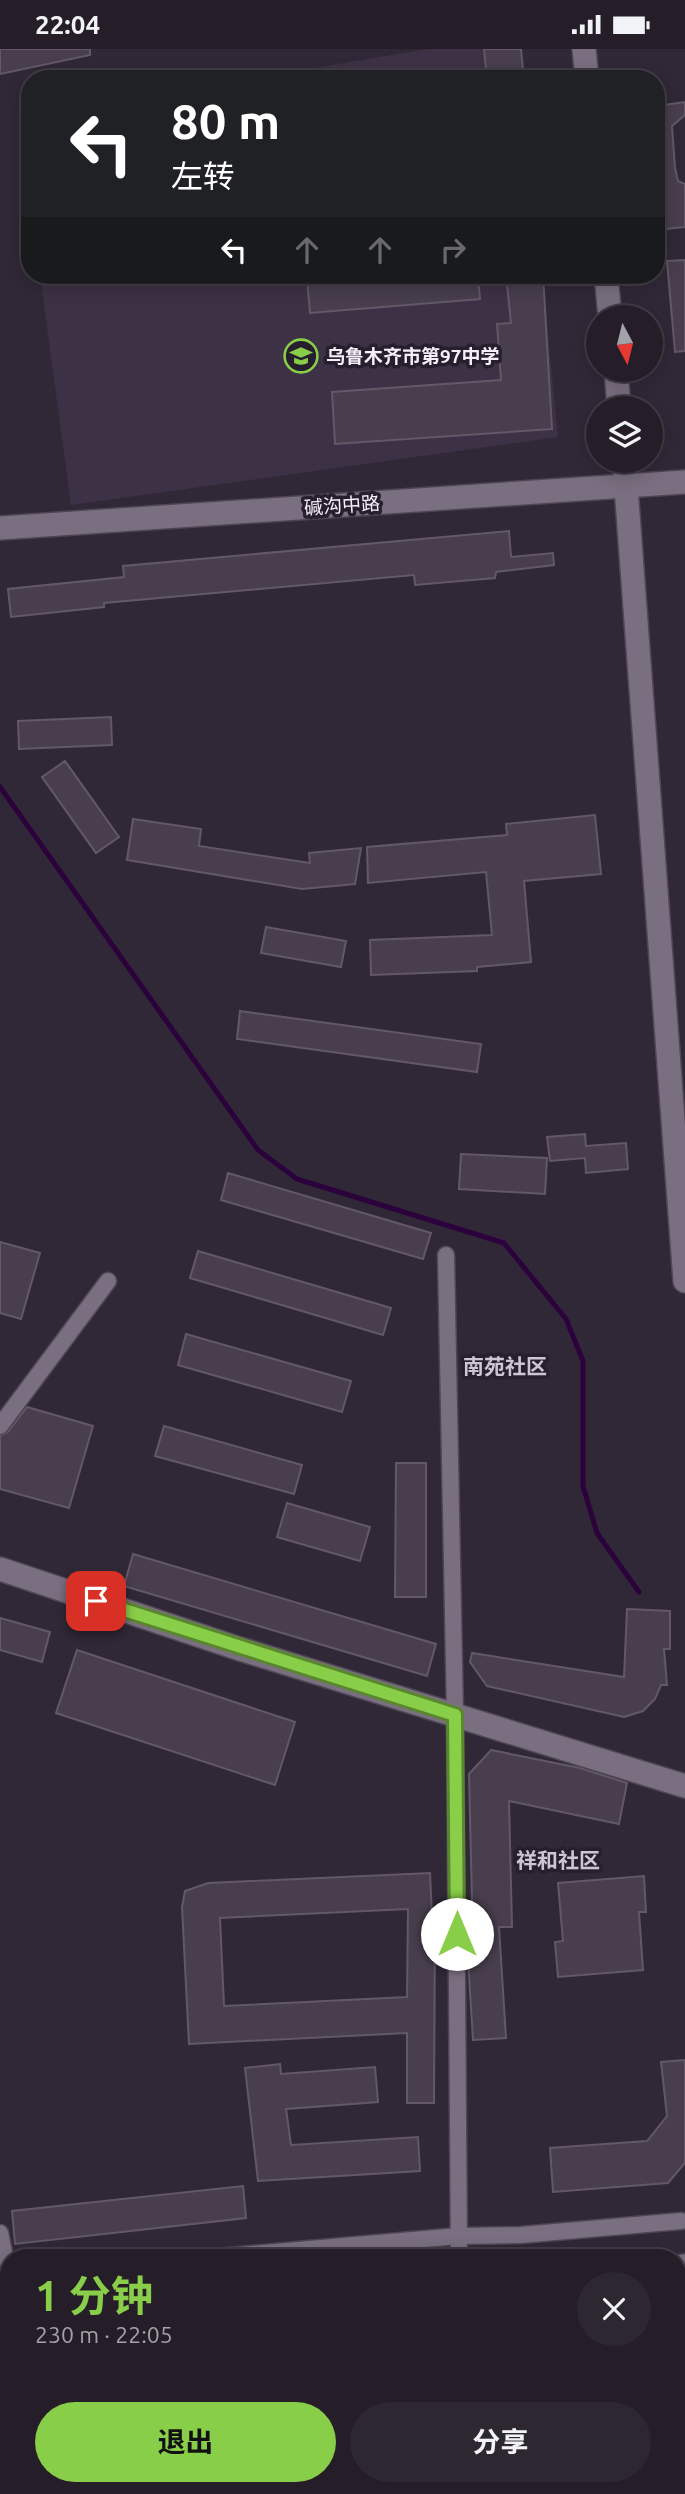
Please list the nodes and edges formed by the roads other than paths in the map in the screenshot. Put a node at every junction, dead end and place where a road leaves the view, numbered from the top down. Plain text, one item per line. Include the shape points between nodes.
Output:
1 (584, 49) edge
2 (586, 70) edge
3 (607, 284) edge
4 (609, 305) edge
5 (626, 473) edge
6 (685, 482) edge
7 (627, 486) junction
8 (0, 528) edge
9 (446, 1255) dead end
10 (685, 1280) edge
11 (108, 1281) dead end
12 (0, 1426) edge
13 (0, 1569) edge
14 (455, 1715) junction
15 (685, 1786) edge
16 (681, 2221) dead end
17 (459, 2236) junction
18 (309, 2249) edge
19 (459, 2249) edge

1 - 2 street
3 - 4 street
5 - 7 street
6 - 7 street, 碱沟中路
7 - 8 street, 碱沟中路
7 - 10 street
9 - 14 street
11 - 12 street
13 - 14 street
14 - 15 street
14 - 17 street
16 - 17 street
17 - 18 street
17 - 19 street

